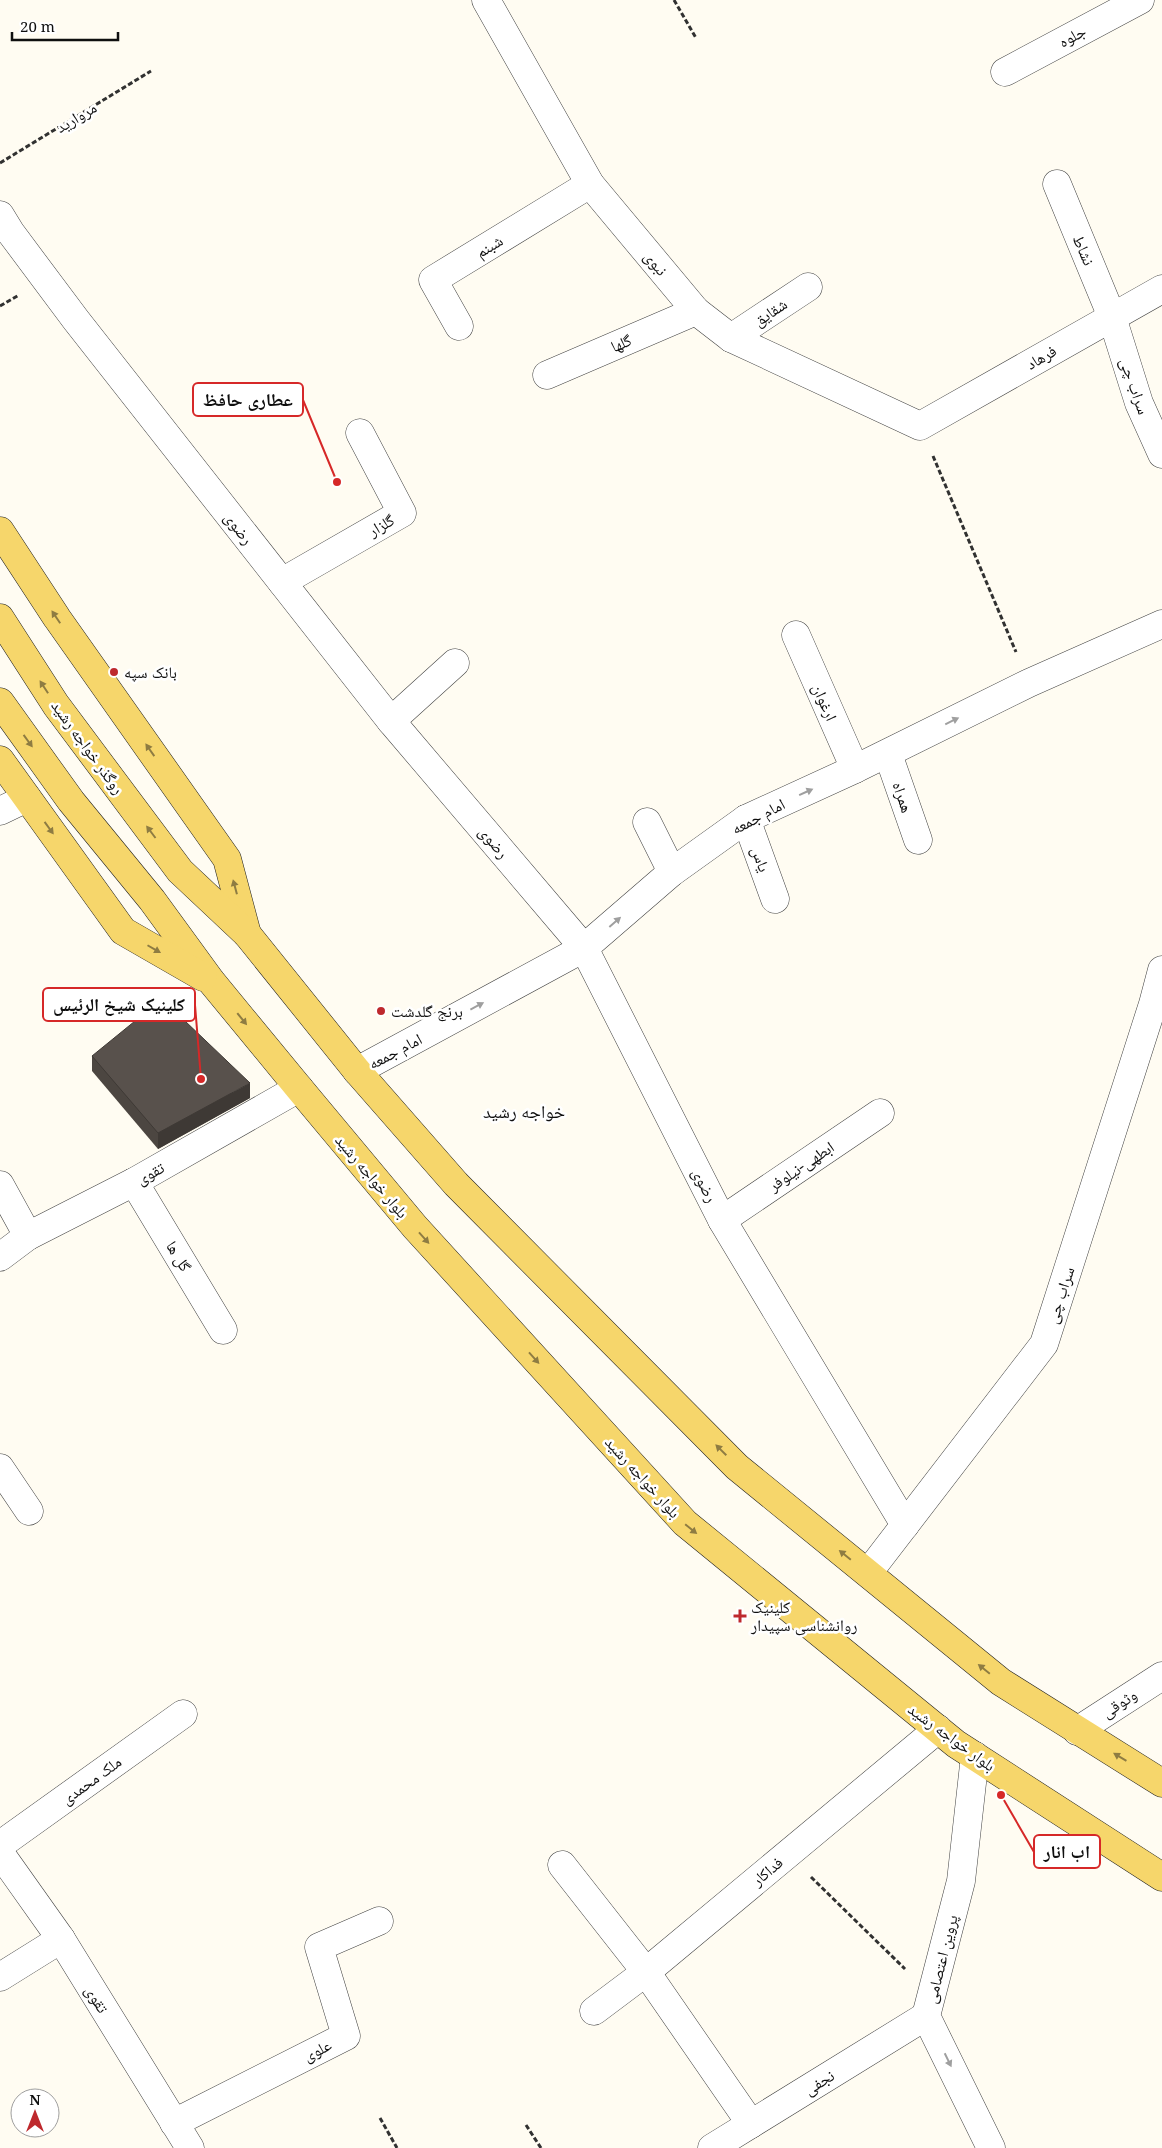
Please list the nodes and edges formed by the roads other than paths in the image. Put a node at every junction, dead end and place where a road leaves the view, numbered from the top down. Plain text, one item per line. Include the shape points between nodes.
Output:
1 (486, 0) edge
2 (1140, 0) edge
3 (1005, 72) dead end
4 (590, 184) junction
5 (1056, 184) dead end
6 (0, 215) edge
7 (808, 287) dead end
8 (1162, 289) edge
9 (696, 311) junction
10 (1112, 317) junction
11 (459, 326) dead end
12 (731, 338) junction
13 (547, 375) dead end
14 (920, 426) joint
15 (360, 433) dead end
16 (1162, 454) edge
17 (0, 532) edge
18 (282, 582) junction
19 (0, 618) edge
20 (1162, 624) edge
21 (796, 635) dead end
22 (455, 664) dead end
23 (0, 702) edge
24 (391, 721) junction
25 (888, 754) junction
26 (0, 760) edge
27 (855, 769) junction
28 (27, 798) junction
29 (0, 811) edge
30 (746, 819) junction
31 (647, 822) dead end
32 (918, 840) dead end
33 (672, 872) junction
34 (775, 900) dead end
35 (247, 934) junction
36 (584, 948) junction
37 (1162, 970) edge
38 (211, 981) junction
39 (357, 1071) junction
40 (299, 1088) junction
41 (880, 1113) dead end
42 (134, 1182) junction
43 (0, 1185) edge
44 (722, 1220) junction
45 (28, 1236) junction
46 (0, 1257) edge
47 (223, 1330) dead end
48 (0, 1468) edge
49 (29, 1511) dead end
50 (904, 1525) junction
51 (868, 1573) junction
52 (1162, 1676) edge
53 (182, 1714) dead end
54 (938, 1729) junction
55 (1077, 1731) junction
56 (975, 1756) junction
57 (1162, 1783) edge
58 (0, 1845) edge
59 (0, 1852) edge
60 (562, 1865) dead end
61 (1162, 1877) edge
62 (379, 1921) dead end
63 (61, 1939) junction
64 (646, 1972) junction
65 (0, 1977) edge
66 (929, 2005) junction
67 (594, 2011) dead end
68 (174, 2122) junction
69 (751, 2124) junction
70 (190, 2148) edge
71 (712, 2148) edge
72 (991, 2148) edge

1 - 4 street, نبوی
2 - 3 street, جلوه
4 - 9 street, نبوی
4 - 11 street, شبنم via 433,280
5 - 10 street, نشاط
6 - 18 street, رضوی via 76,320
7 - 12 street, شقایق
8 - 10 street, فرهاد
9 - 12 street, نبوی
9 - 13 street, گلها
10 - 14 street, فرهاد
10 - 16 street, سراب چی via 1139,403
12 - 14 street, نبوی
15 - 18 street, گلزار via 402,513
35 -> 17 main road via 227,860
18 - 24 street, رضوی
35 -> 19 main road, روگذر خواجه رشید via 180,871 56,705
25 -> 20 street, امام جمعه via 1029,683
21 - 27 street, ارغوان
22 - 24 street
23 -> 38 main road, بلوار خواجه رشید via 71,801 152,900
24 - 36 street, رضوی
25 - 27 street, امام جمعه
25 - 32 street, همراه
26 - 28 main road
30 -> 27 street, امام جمعه
28 - 29 street
28 -> 38 main road via 123,931
30 - 33 street, امام جمعه
30 - 34 street, یاس
31 - 33 street
36 -> 33 street, امام جمعه
35 - 39 main road
39 -> 36 street, امام جمعه
36 - 44 street, رضوی
37 - 50 street, سراب چی via 1044,1344
38 -> 40 main road, بلوار خواجه رشید
51 -> 39 main road via 737,1467 456,1184
40 - 42 street, تقوی
40 -> 54 main road, بلوار خواجه رشید via 415,1227 685,1523
41 - 44 street, ابطهی-نیلوفر
42 - 45 street, تقوی
42 - 47 street, گل ها
43 - 45 street
44 - 50 street, رضوی
45 - 46 street, تقوی
48 - 49 street
50 - 51 street, سراب چی
55 -> 51 main road via 1001,1682
52 - 55 street, وثوقی
53 - 58 street, ملک محمدی
54 - 56 main road, بلوار خواجه رشید
54 - 64 street, فداکار
57 -> 55 main road
56 - 61 main road, بلوار خواجه رشید
56 - 66 street, پروین اعتصامی via 961,1881
59 - 63 street, تقوی
60 - 64 street
62 - 68 street, علوی via 319,1946 346,2036
63 - 65 street
63 - 68 street, تقوی
64 - 67 street, فداکار
64 - 69 street
66 - 69 street, نجفی
66 -> 72 street, پروین اعتصامی
68 - 70 street, تقوی
69 - 71 street, نجفی

